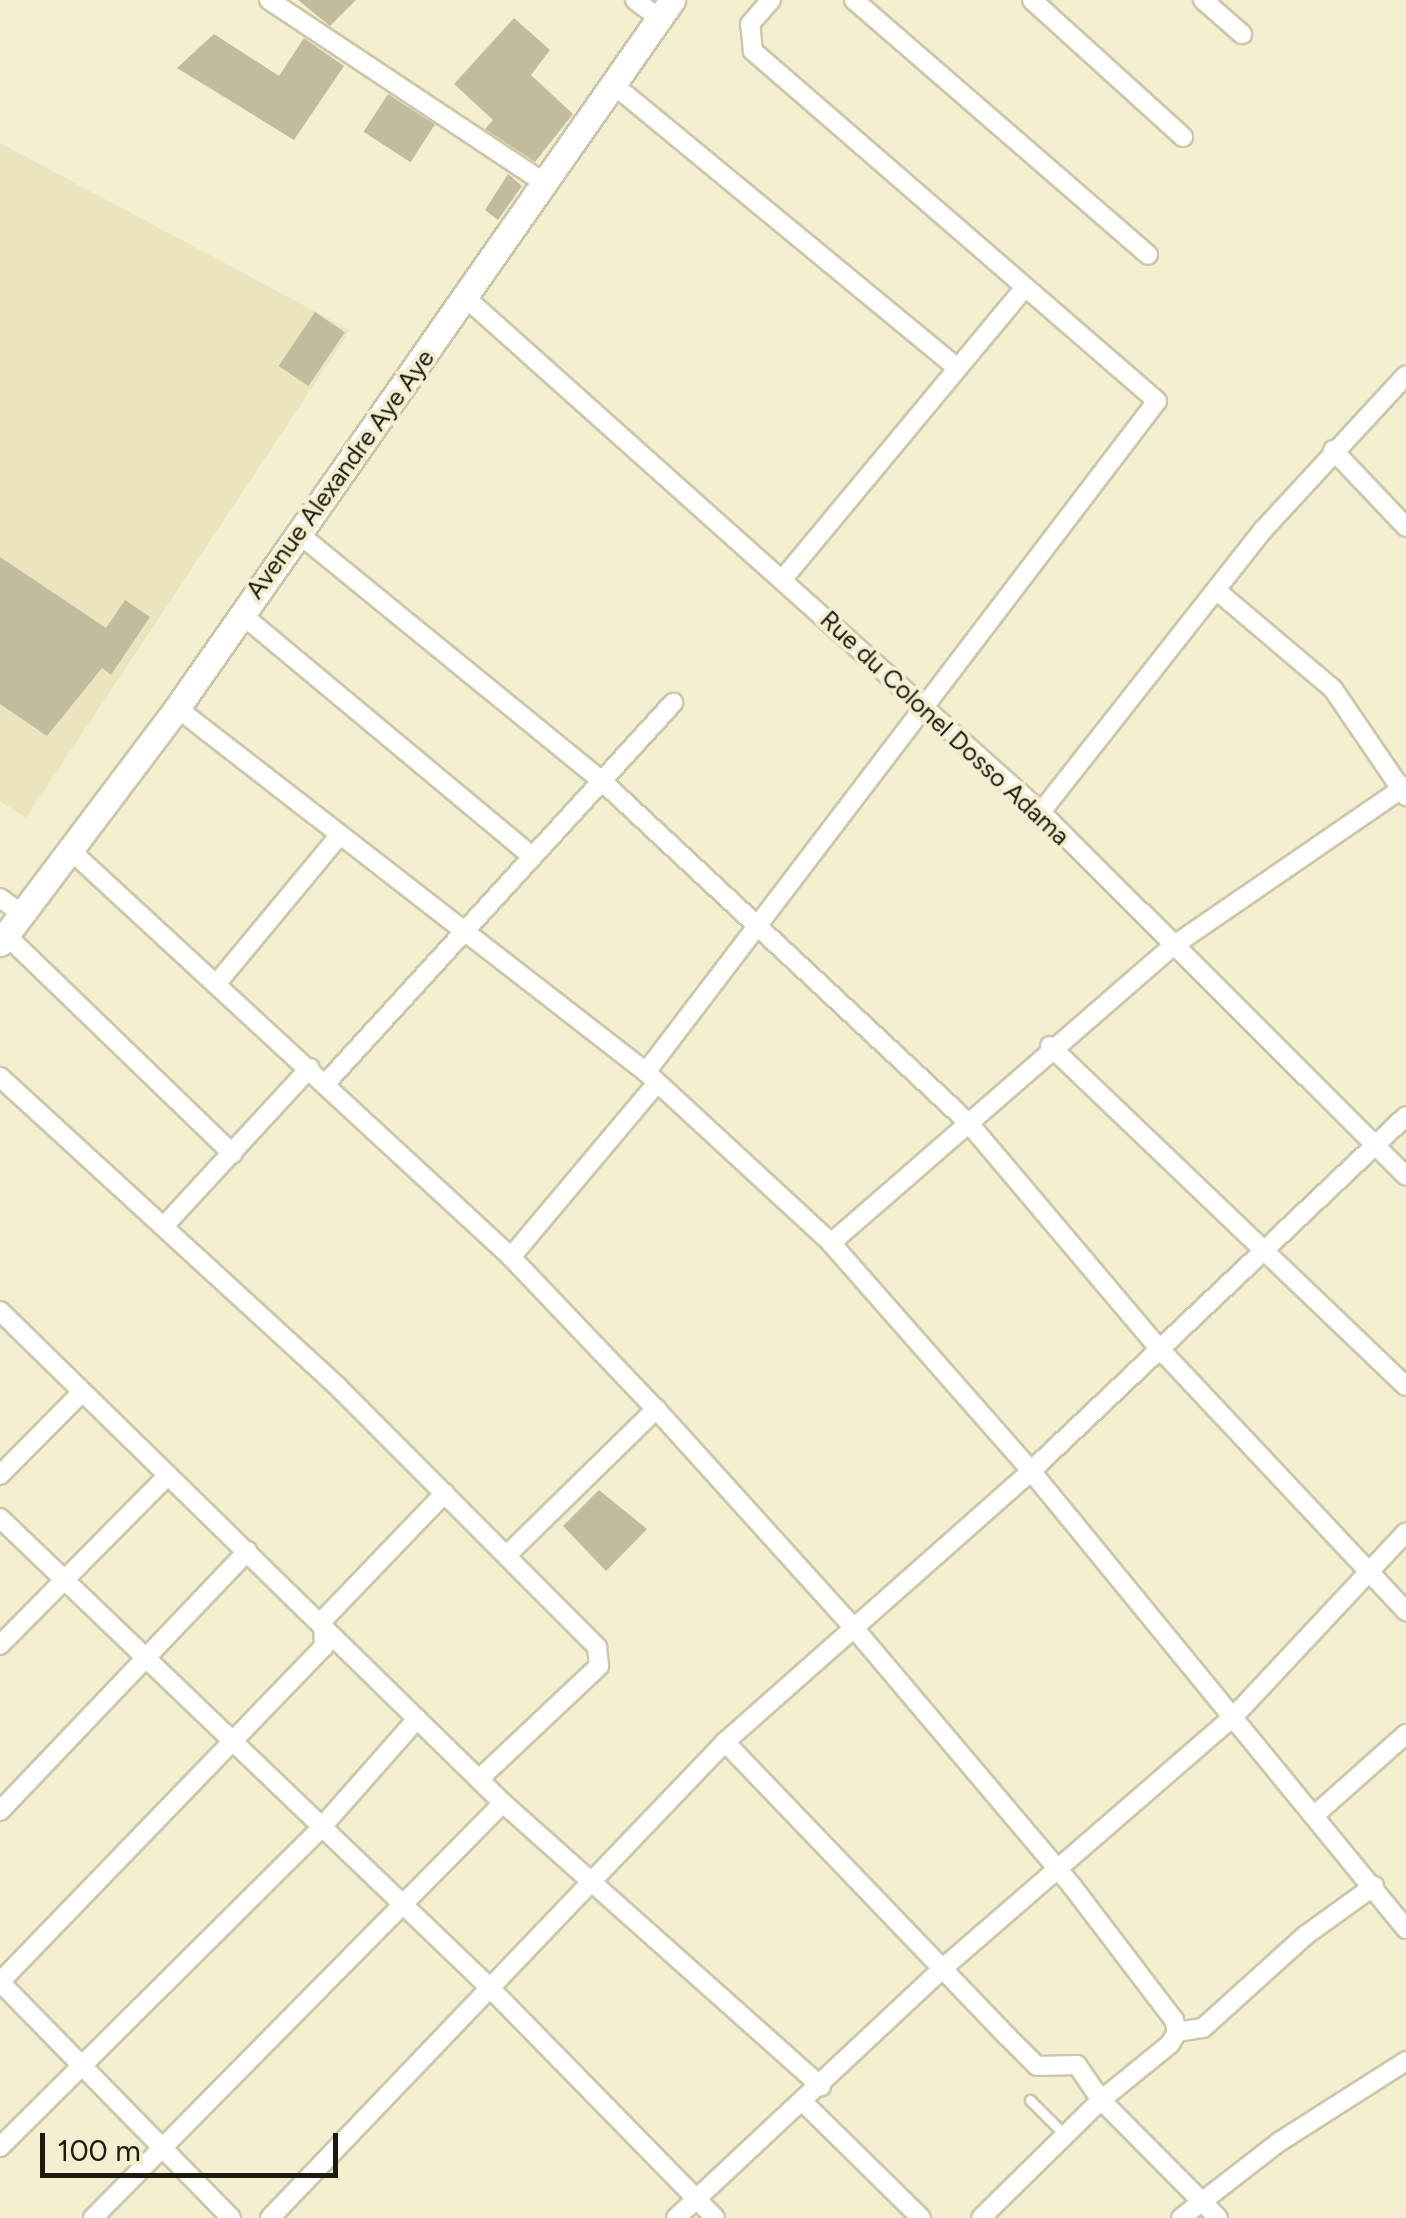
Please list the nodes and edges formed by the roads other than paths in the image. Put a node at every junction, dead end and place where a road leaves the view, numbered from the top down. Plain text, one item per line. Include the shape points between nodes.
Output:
1 (269, 0) edge
2 (634, 0) edge
3 (771, 0) edge
4 (854, 0) edge
5 (1032, 0) edge
6 (1203, 0) edge
7 (666, 9) edge
8 (1242, 34) dead end
9 (614, 85) junction
10 (1183, 138) dead end
11 (544, 184) junction
12 (1148, 256) dead end
13 (1024, 288) junction
14 (466, 298) junction
15 (957, 368) junction
16 (1406, 374) edge
17 (1334, 450) junction
18 (1406, 527) edge
19 (299, 534) junction
20 (782, 580) junction
21 (1216, 590) junction
22 (240, 613) junction
23 (673, 703) dead end
24 (922, 705) junction
25 (176, 708) junction
26 (603, 782) junction
27 (1404, 791) edge
28 (1041, 812) junction
29 (339, 836) junction
30 (68, 848) junction
31 (530, 855) junction
32 (11, 906) edge
33 (761, 928) junction
34 (463, 932) junction
35 (3, 939) edge
36 (1170, 948) junction
37 (217, 983) junction
38 (1050, 1046) junction
39 (310, 1068) junction
40 (0, 1077) edge
41 (651, 1078) junction
42 (326, 1083) junction
43 (1406, 1116) edge
44 (966, 1120) junction
45 (1372, 1145) junction
46 (233, 1154) junction
47 (1406, 1176) edge
48 (164, 1226) junction
49 (831, 1243) junction
50 (1263, 1249) junction
51 (511, 1257) junction
52 (0, 1312) edge
53 (1158, 1346) junction
54 (1406, 1386) edge
55 (82, 1392) junction
56 (656, 1408) junction
57 (1030, 1471) junction
58 (168, 1475) junction
59 (0, 1476) edge
60 (445, 1493) junction
61 (0, 1518) edge
62 (1406, 1532) edge
63 (248, 1551) junction
64 (507, 1555) junction
65 (1370, 1571) junction
66 (64, 1582) junction
67 (1406, 1611) edge
68 (323, 1620) junction
69 (854, 1628) junction
70 (0, 1645) edge
71 (144, 1661) junction
72 (1235, 1715) junction
73 (418, 1718) junction
74 (1406, 1734) edge
75 (726, 1742) junction
76 (232, 1744) junction
77 (479, 1779) junction
78 (504, 1803) junction
79 (0, 1811) edge
80 (1317, 1812) junction
81 (320, 1829) junction
82 (1057, 1869) junction
83 (594, 1881) junction
84 (1374, 1886) junction
85 (400, 1906) junction
86 (1406, 1929) edge
87 (942, 1969) junction
88 (0, 1982) edge
89 (489, 1987) junction
90 (1177, 2032) junction
91 (1406, 2061) edge
92 (82, 2064) junction
93 (820, 2086) junction
94 (1030, 2100) dead end
95 (1101, 2100) junction
96 (804, 2103) junction
97 (1065, 2135) junction
98 (162, 2145) junction
99 (0, 2147) edge
100 (699, 2200) junction
101 (1201, 2202) junction
102 (93, 2218) edge
103 (232, 2218) edge
104 (270, 2218) edge
105 (676, 2218) edge
106 (716, 2218) edge
107 (921, 2218) edge
108 (981, 2218) edge
109 (1181, 2218) edge
110 (1218, 2218) edge

1 - 11 street
2 - 7 street
3 - 13 street via 750,24 754,50
4 - 12 street
5 - 10 street
6 - 8 street
7 - 9 street, Avenue Alexandre Aye Aye
9 - 11 street, Avenue Alexandre Aye Aye
9 - 15 street
11 - 14 street, Avenue Alexandre Aye Aye
13 - 15 street
13 - 24 street via 1156,402
14 - 19 street, Avenue Alexandre Aye Aye
14 - 20 street, Rue du Colonel Dosso Adama
15 - 20 street
16 - 17 street
17 - 18 street
17 - 21 street
19 - 22 street, Avenue Alexandre Aye Aye
19 - 26 street
20 - 24 street, Rue du Colonel Dosso Adama
21 - 27 street via 1333,689
21 - 28 street
22 - 25 street, Avenue Alexandre Aye Aye
22 - 31 street
23 - 26 street
24 - 28 street, Rue du Colonel Dosso Adama
24 - 33 street
25 - 29 street
25 - 30 street, Avenue Alexandre Aye Aye
26 - 31 street
26 - 33 street
27 - 36 street
28 - 36 street, Rue du Colonel Dosso Adama
29 - 34 street
29 - 37 street
30 - 32 street, Avenue Alexandre Aye Aye
30 - 37 street
31 - 34 street
32 - 35 street, Avenue Alexandre Aye Aye
33 - 41 street
33 - 44 street
34 - 41 street
34 - 42 street
35 - 46 street
36 - 38 street
36 - 45 street, Rue du Colonel Dosso Adama
37 - 39 street
38 - 44 street
38 - 50 street
39 - 42 street
39 - 46 street
40 - 48 street
41 - 49 street
41 - 51 street
42 - 51 street
43 - 45 street
44 - 49 street
44 - 53 street
45 - 47 street, Rue du Colonel Dosso Adama
45 - 50 street
46 - 48 street
48 - 60 street
49 - 57 street
50 - 53 street
50 - 54 street
51 - 56 street
52 - 55 street
53 - 57 street
53 - 65 street
55 - 58 street
55 - 59 street
56 - 64 street
56 - 69 street
57 - 69 street
57 - 72 street
58 - 63 street
58 - 66 street
60 - 64 street
60 - 68 street
61 - 66 street
62 - 65 street
63 - 68 street
63 - 71 street
64 - 77 street via 601,1657
65 - 67 street
65 - 72 street
66 - 70 street
66 - 71 street
68 - 73 street
68 - 76 street via 324,1647
69 - 75 street
69 - 82 street
71 - 76 street
71 - 79 street
72 - 80 street
72 - 82 street
73 - 77 street
73 - 81 street
74 - 80 street
75 - 83 street
75 - 87 street
76 - 81 street
76 - 88 street
77 - 78 street
78 - 83 street
78 - 85 street
80 - 84 street
81 - 85 street
81 - 92 street
82 - 87 street
82 - 90 street
83 - 89 street
83 - 93 street
84 - 86 street
84 - 90 street via 1306,1935 1203,2028
85 - 89 street
85 - 98 street
87 - 93 street
87 - 95 street via 1037,2066 1070,2061
88 - 92 street
89 - 100 street
89 - 104 street
90 - 95 street
91 - 101 street via 1279,2142
92 - 98 street
92 - 99 street
93 - 96 street
94 - 97 lane
95 - 97 street
95 - 101 street
96 - 100 street
96 - 107 street
97 - 108 street
98 - 102 street
98 - 103 street
100 - 105 street
100 - 106 street
101 - 109 street
101 - 110 street

